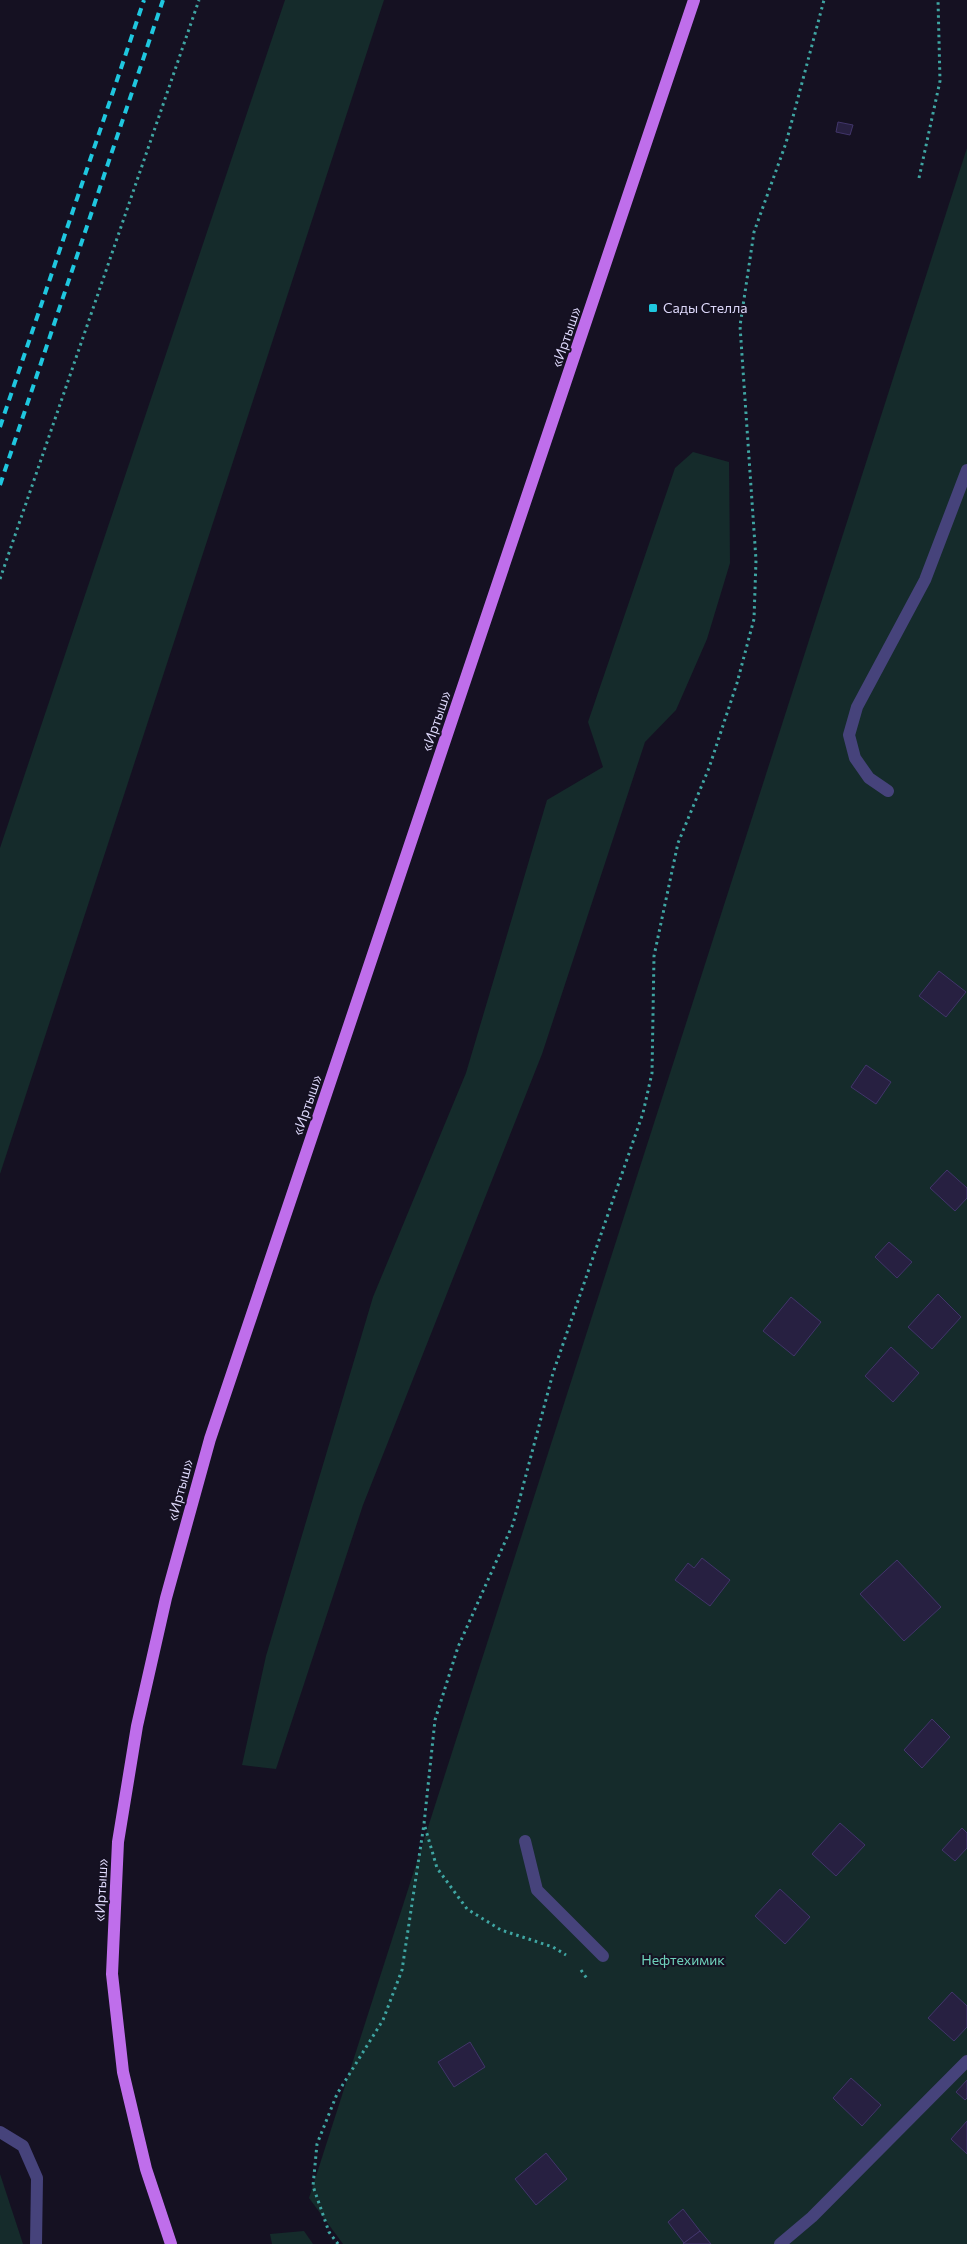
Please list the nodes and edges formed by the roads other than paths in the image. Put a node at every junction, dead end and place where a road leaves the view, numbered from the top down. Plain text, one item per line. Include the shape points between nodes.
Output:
1 (694, 0) edge
2 (967, 470) edge
3 (888, 791) dead end
4 (525, 1841) dead end
5 (604, 1956) dead end
6 (967, 2061) edge
7 (0, 2132) edge
8 (36, 2244) edge
9 (171, 2244) edge
10 (780, 2244) edge

1 - 9 main road, «Иртыш» via 210,1438 166,1598 137,1726 118,1842 112,1974 123,2072 146,2169
2 - 3 street via 925,580 857,707 850,736 855,758 869,778
4 - 5 street via 537,1890
6 - 10 street via 812,2218
7 - 8 street via 22,2146 37,2178

